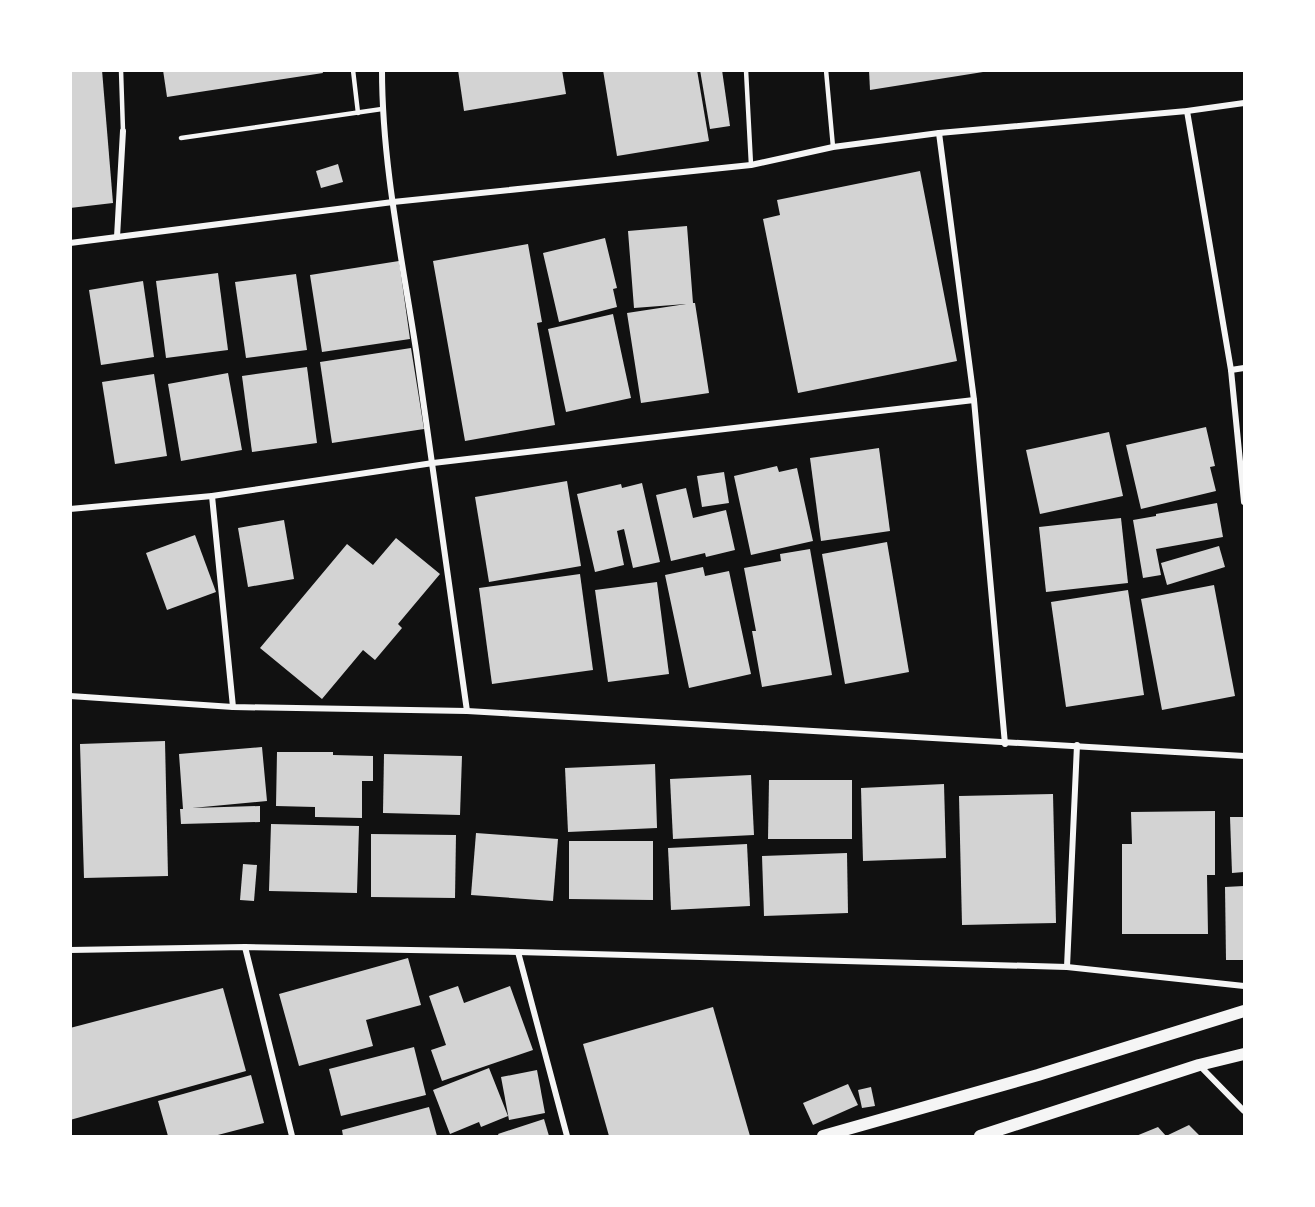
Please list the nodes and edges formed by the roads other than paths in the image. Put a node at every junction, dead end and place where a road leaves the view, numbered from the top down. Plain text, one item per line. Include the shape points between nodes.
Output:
1 (121, 70) edge
2 (353, 70) edge
3 (382, 70) edge
4 (746, 70) edge
5 (826, 70) edge
6 (1245, 103) edge
7 (382, 109) junction
8 (1187, 111) junction
9 (358, 113) junction
10 (123, 131) joint
11 (939, 133) junction
12 (181, 138) dead end
13 (832, 147) junction
14 (751, 165) junction
15 (393, 202) junction
16 (117, 237) junction
17 (70, 243) edge
18 (1245, 368) edge
19 (1231, 370) junction
20 (974, 400) junction
21 (433, 463) junction
22 (212, 496) junction
23 (1245, 502) edge
24 (70, 509) edge
25 (70, 696) edge
26 (233, 707) junction
27 (467, 711) junction
28 (1005, 744) junction
29 (1077, 745) junction
30 (1245, 756) edge
31 (245, 947) junction
32 (70, 950) edge
33 (518, 952) junction
34 (1067, 967) junction
35 (1245, 986) edge
36 (1245, 1011) edge
37 (1245, 1054) edge
38 (1199, 1065) junction
39 (1245, 1111) edge
40 (292, 1137) edge
41 (567, 1137) edge
42 (823, 1137) edge
43 (980, 1137) edge

1 - 10 lane
2 - 9 lane
3 - 7 street
4 - 14 lane
5 - 13 lane
6 - 8 street
7 - 9 lane
7 - 15 street
8 - 11 street
8 - 19 street
9 - 12 lane
10 - 16 street
11 - 13 street
11 - 20 street
13 - 14 street
14 - 15 street
15 - 16 street
15 - 21 street
16 - 17 street
18 - 19 street
19 - 23 street
20 - 21 street
20 - 28 street
21 - 22 street
21 - 27 street
22 - 24 street
22 - 26 street
25 - 26 street
26 - 27 street
27 - 28 street
28 - 29 street
29 - 30 street
29 - 34 street
31 - 32 street
31 - 33 street
31 - 40 street
33 - 34 street
33 - 41 street
34 - 35 street
36 - 42 main road via 1038,1076
37 - 38 main road
38 - 39 street
38 - 43 main road

